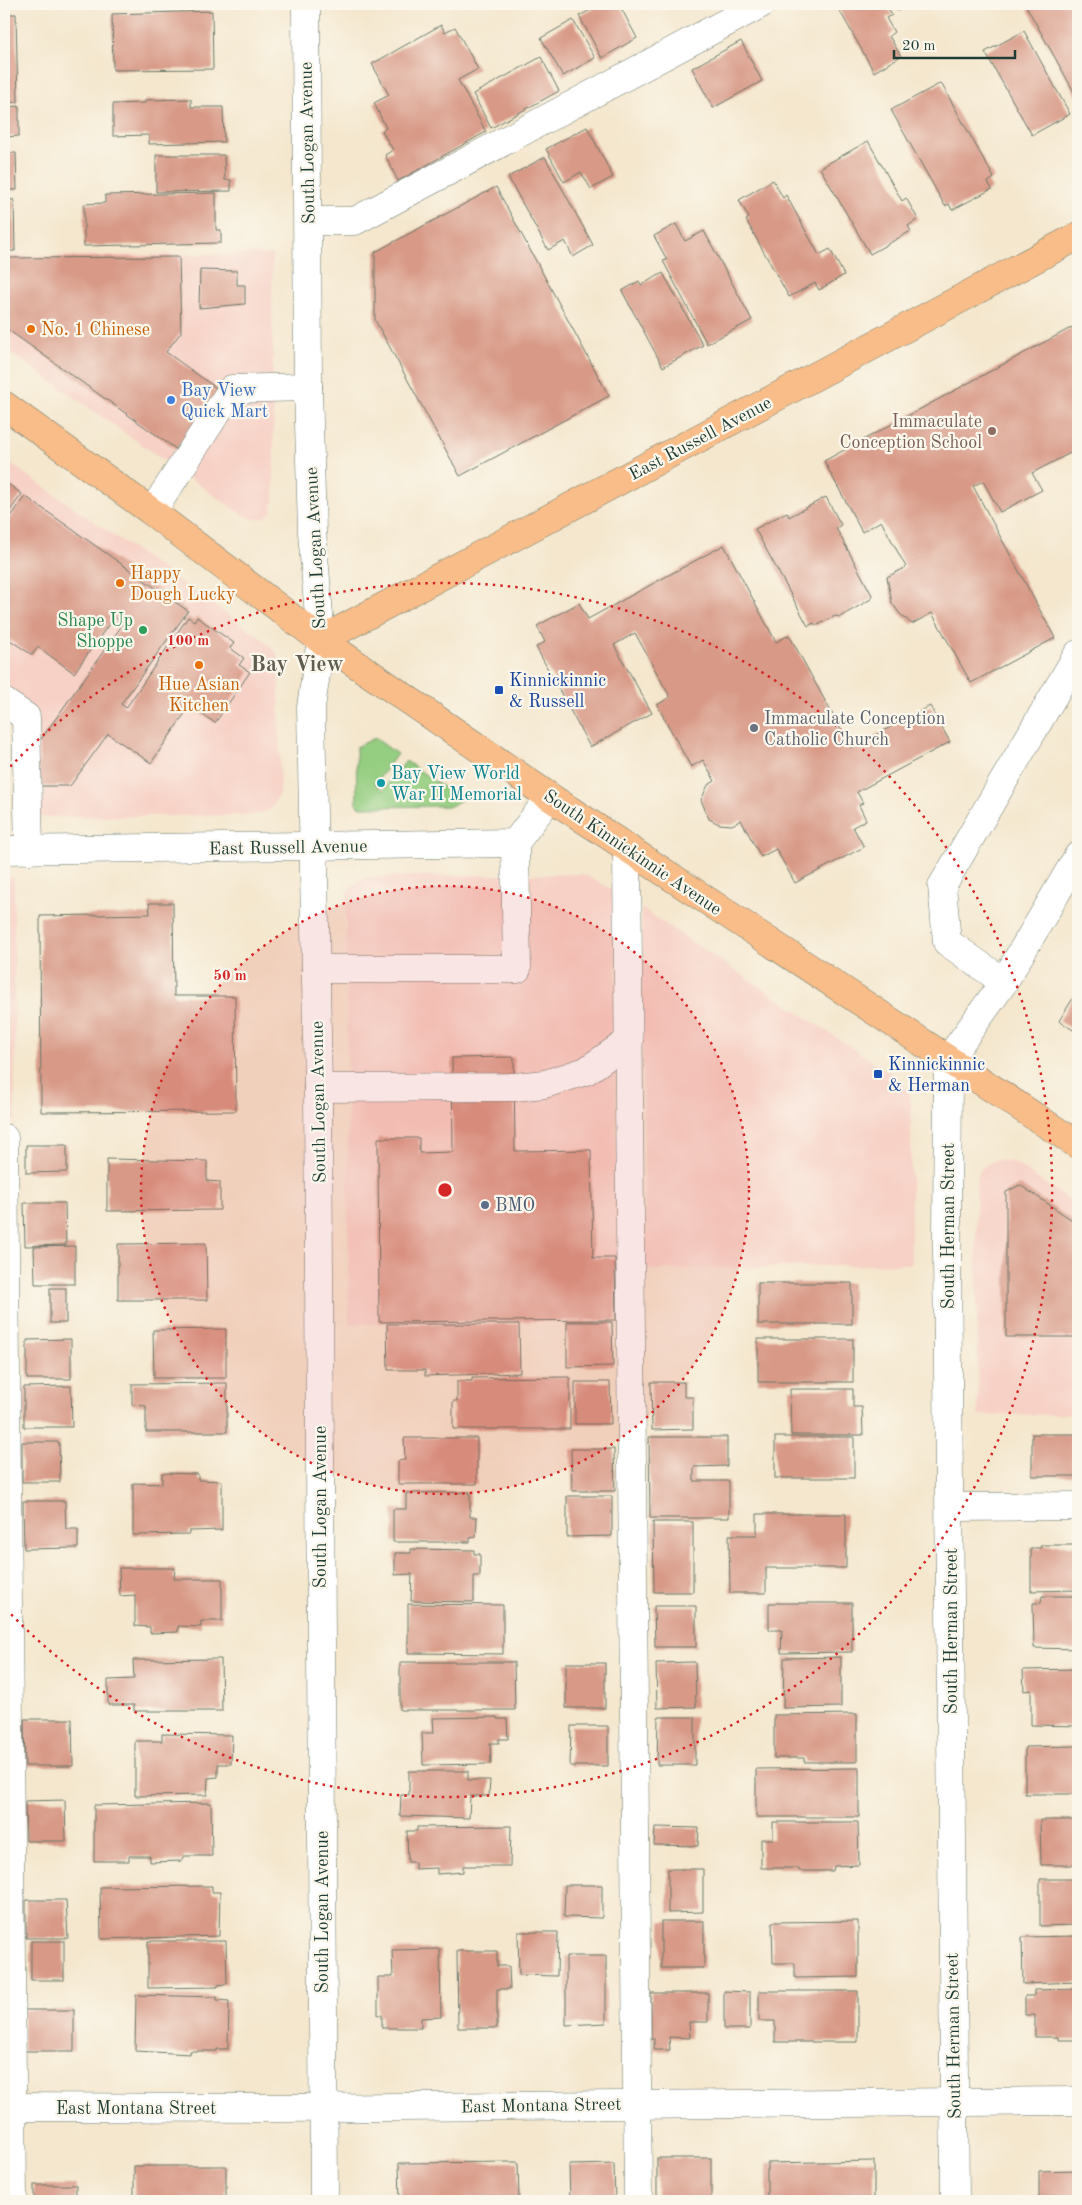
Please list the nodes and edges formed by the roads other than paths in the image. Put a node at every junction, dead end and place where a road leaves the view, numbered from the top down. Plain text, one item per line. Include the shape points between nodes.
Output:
1 (306, 4) edge
2 (761, 4) edge
3 (308, 221) junction
4 (1078, 236) edge
5 (308, 387) junction
6 (4, 404) edge
7 (152, 512) junction
8 (321, 640) junction
9 (1078, 654) edge
10 (4, 702) edge
11 (550, 797) junction
12 (515, 843) junction
13 (315, 847) junction
14 (627, 849) junction
15 (16, 850) edge
16 (1078, 856) edge
17 (316, 970) junction
18 (1004, 982) junction
19 (629, 1041) junction
20 (948, 1060) junction
21 (318, 1088) junction
22 (4, 1138) edge
23 (1078, 1145) edge
24 (1078, 1506) edge
25 (950, 1507) junction
26 (1078, 2100) edge
27 (954, 2101) junction
28 (637, 2104) junction
29 (8, 2107) edge
30 (323, 2108) junction
31 (13, 2201) edge
32 (324, 2201) edge
33 (638, 2201) edge
34 (955, 2201) edge

1 - 3 street, South Logan Avenue
2 - 3 street via 355,221
3 - 5 street, South Logan Avenue
4 - 8 main road, East Russell Avenue
5 - 7 street via 232,389
5 - 8 street, South Logan Avenue via 312,532
6 - 7 main road, South Kinnickinnic Avenue
7 - 8 main road, South Kinnickinnic Avenue
8 - 11 main road, South Kinnickinnic Avenue
8 - 13 street, South Logan Avenue via 311,707
9 - 18 street via 942,886 947,942
10 - 15 street via 26,718
11 - 12 street
11 - 14 main road, South Kinnickinnic Avenue
12 - 13 street, East Russell Avenue
12 - 17 street via 517,969
13 - 15 street, East Russell Avenue
13 - 17 street, South Logan Avenue
14 - 19 street
14 - 20 main road, South Kinnickinnic Avenue
16 - 18 street
17 - 21 street, South Logan Avenue
18 - 20 street
19 - 21 street via 586,1071 545,1084 514,1088
19 - 28 street
20 - 23 main road, South Kinnickinnic Avenue
20 - 25 street, South Herman Street
21 - 30 street, South Logan Avenue
22 - 29 street
24 - 25 street
25 - 27 street, South Herman Street
26 - 27 street, East Montana Street
27 - 28 street, East Montana Street
27 - 34 street, South Herman Street
28 - 30 street, East Montana Street
28 - 33 street
29 - 30 street, East Montana Street
29 - 31 street
30 - 32 street, South Logan Avenue

